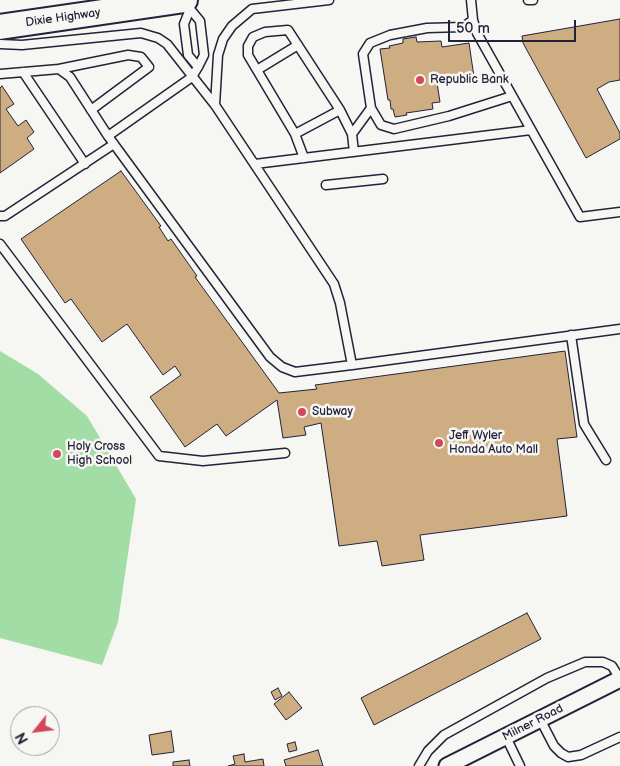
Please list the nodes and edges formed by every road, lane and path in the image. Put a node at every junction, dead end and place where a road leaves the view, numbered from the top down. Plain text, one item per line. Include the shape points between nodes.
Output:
1 (329, 0) edge
2 (471, 0) edge
3 (528, 0) edge
4 (533, 0) edge
5 (188, 3) edge
6 (473, 20) junction
7 (0, 27) edge
8 (0, 44) edge
9 (298, 45) junction
10 (198, 67) junction
11 (59, 69) junction
12 (257, 70) junction
13 (23, 72) junction
14 (0, 74) edge
15 (192, 77) junction
16 (512, 96) junction
17 (215, 105) junction
18 (371, 108) junction
19 (91, 110) junction
20 (340, 110) junction
21 (531, 130) junction
22 (295, 134) junction
23 (352, 134) junction
24 (108, 136) junction
25 (114, 144) junction
26 (354, 152) junction
27 (304, 158) junction
28 (85, 164) junction
29 (255, 164) junction
30 (383, 179) dead end
31 (326, 185) dead end
32 (620, 212) edge
33 (0, 216) edge
34 (0, 244) edge
35 (620, 329) edge
36 (571, 335) junction
37 (352, 365) junction
38 (285, 453) dead end
39 (606, 460) dead end
40 (620, 679) edge
41 (540, 719) junction
42 (506, 737) junction
43 (620, 737) edge
44 (419, 766) edge
45 (447, 766) edge
46 (520, 766) edge

1 - 17 lane via 252,9 232,26 218,55
2 - 6 lane
3 - 4 lane
5 - 7 main road, Dixie Highway
5 - 10 lane via 184,24 188,54
5 - 10 lane via 200,21 204,55
6 - 16 lane
6 - 18 lane via 463,27 426,28 370,42 363,54
8 - 15 lane via 22,45 141,33 167,44
9 - 12 lane
9 - 12 lane via 288,30 265,32 253,37 248,55
9 - 20 lane
10 - 15 lane
11 - 13 lane
11 - 19 lane via 70,77
11 - 19 lane via 128,55 141,57 149,67
12 - 22 lane
13 - 14 lane
13 - 28 lane
15 - 17 lane
15 - 24 lane
16 - 18 lane via 394,129 381,125
16 - 21 lane
17 - 29 lane
18 - 23 lane
19 - 24 lane
20 - 22 lane
20 - 23 lane
21 - 26 lane
21 - 32 lane via 580,217
22 - 27 lane
23 - 26 lane
24 - 25 lane
25 - 28 lane
25 - 37 lane via 270,357 295,372
26 - 27 lane
27 - 29 lane
28 - 33 lane via 5,216
29 - 37 lane via 334,284
30 - 31 lane
34 - 38 lane via 158,456 203,461
35 - 36 lane
36 - 37 lane
36 - 39 lane via 584,424
40 - 41 street, Milner Road
40 - 44 lane via 612,666 603,662 584,662 547,678 444,736 428,751
41 - 42 street, Milner Road
41 - 43 lane via 554,746 568,756 581,755
42 - 45 street, Milner Road
42 - 46 lane

